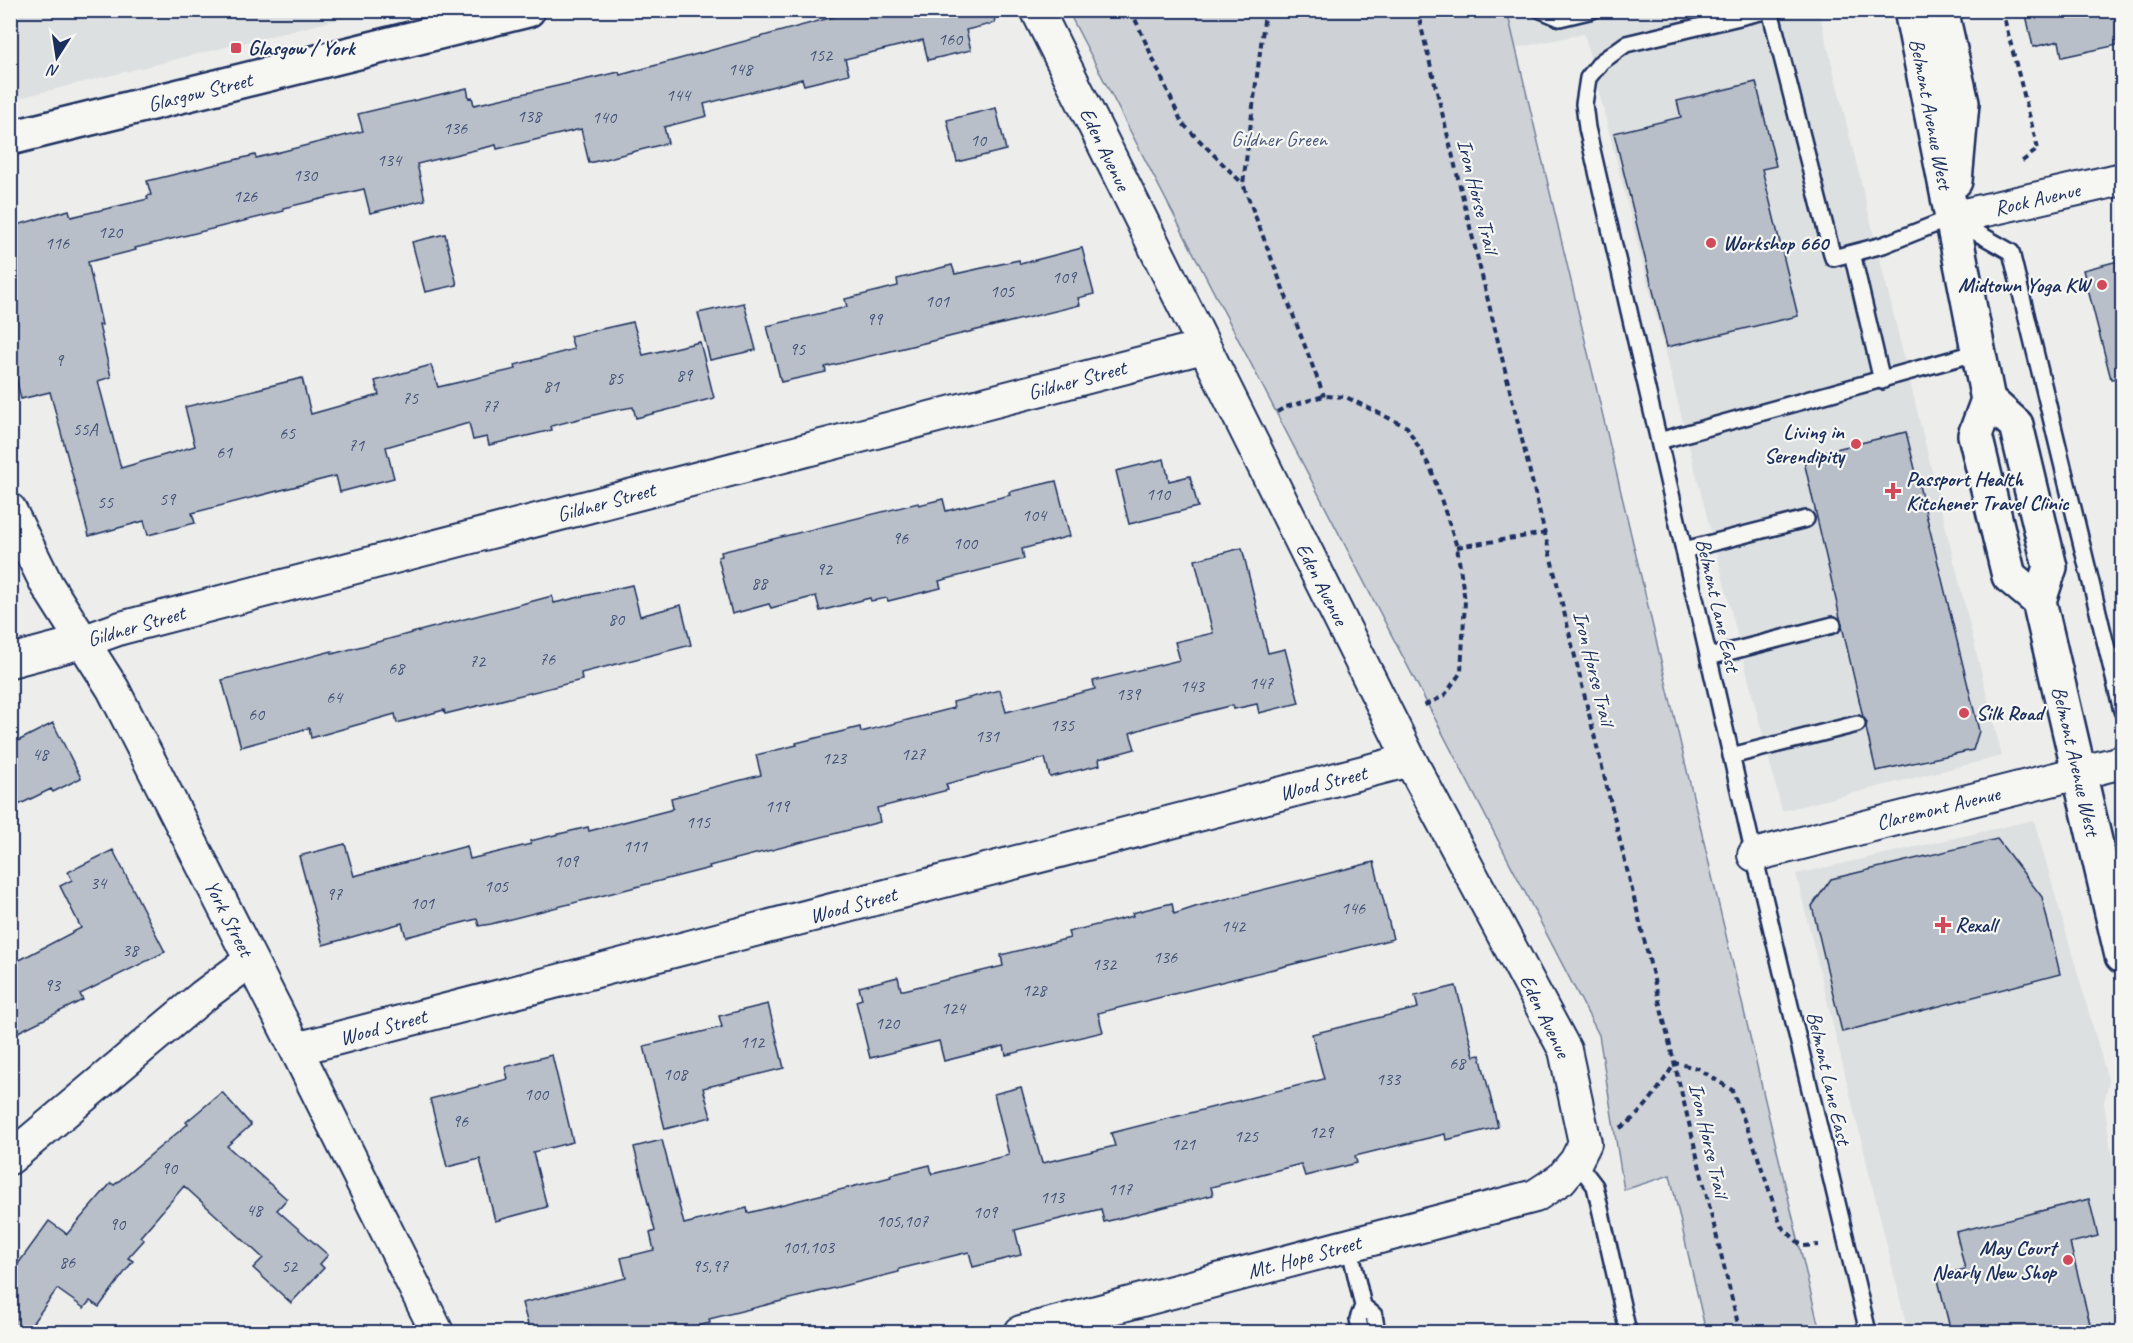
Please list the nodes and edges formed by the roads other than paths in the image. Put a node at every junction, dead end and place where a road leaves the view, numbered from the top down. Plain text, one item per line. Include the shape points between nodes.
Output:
1 (528, 10) edge
2 (1037, 10) edge
3 (1541, 10) edge
4 (1593, 10) edge
5 (1770, 10) edge
6 (1911, 10) edge
7 (1941, 10) edge
8 (10, 138) edge
9 (2122, 179) edge
10 (1952, 218) junction
11 (1852, 253) junction
12 (1203, 347) junction
13 (1979, 352) junction
14 (1882, 381) junction
15 (1659, 441) junction
16 (10, 510) edge
17 (1806, 519) dead end
18 (1684, 550) junction
19 (1833, 625) dead end
20 (82, 642) junction
21 (1709, 657) junction
22 (10, 661) edge
23 (2122, 711) edge
24 (1857, 724) dead end
25 (1731, 756) junction
26 (1410, 760) junction
27 (2122, 762) edge
28 (2079, 772) junction
29 (1754, 855) junction
30 (2122, 956) edge
31 (250, 961) junction
32 (296, 1049) junction
33 (10, 1158) edge
34 (1576, 1161) junction
35 (1349, 1245) junction
36 (1363, 1306) junction
37 (437, 1332) edge
38 (1021, 1332) edge
39 (1361, 1332) edge
40 (1377, 1332) edge
41 (1628, 1332) edge
42 (1868, 1332) edge

1 - 8 street, Glasgow Street
2 - 12 street, Eden Avenue
3 - 4 lane via 1560,18
5 - 11 lane via 1833,258
5 - 15 lane, Belmont Lane East via 1626,44 1601,62 1588,78 1584,104 1587,128
6 - 10 street, Belmont Avenue West
7 - 10 street, Belmont Avenue West via 1962,103
9 - 10 street, Rock Avenue
10 - 11 lane
10 - 13 street, Belmont Avenue West
10 - 23 lane, Belmont Avenue West via 2011,252
11 - 14 lane
12 - 20 street, Gildner Street via 121,628
12 - 26 street, Eden Avenue
13 - 14 lane
13 - 28 street, Belmont Avenue West via 1988,400 1976,435 2009,576 2039,601
14 - 15 lane
15 - 18 lane, Belmont Lane East
16 - 20 street, York Street via 47,585
17 - 18 lane
18 - 21 lane, Belmont Lane East
19 - 21 lane
20 - 22 street, Gildner Street
20 - 31 street, York Street via 113,689
21 - 25 lane, Belmont Lane East
24 - 25 lane
25 - 29 lane, Belmont Lane East
26 - 32 street, Wood Street
26 - 34 street, Eden Avenue via 1565,1050 1585,1143
27 - 28 street, Claremont Avenue
28 - 29 street, Claremont Avenue
28 - 30 street, Belmont Avenue West
29 - 42 lane, Belmont Lane East
31 - 32 street, York Street
31 - 33 street
32 - 37 street, York Street
34 - 35 street, Mt. Hope Street via 1561,1179 1535,1196
34 - 41 lane via 1595,1186
35 - 36 lane
35 - 38 street, Mt. Hope Street
36 - 39 lane via 1358,1319
36 - 40 lane via 1374,1314

